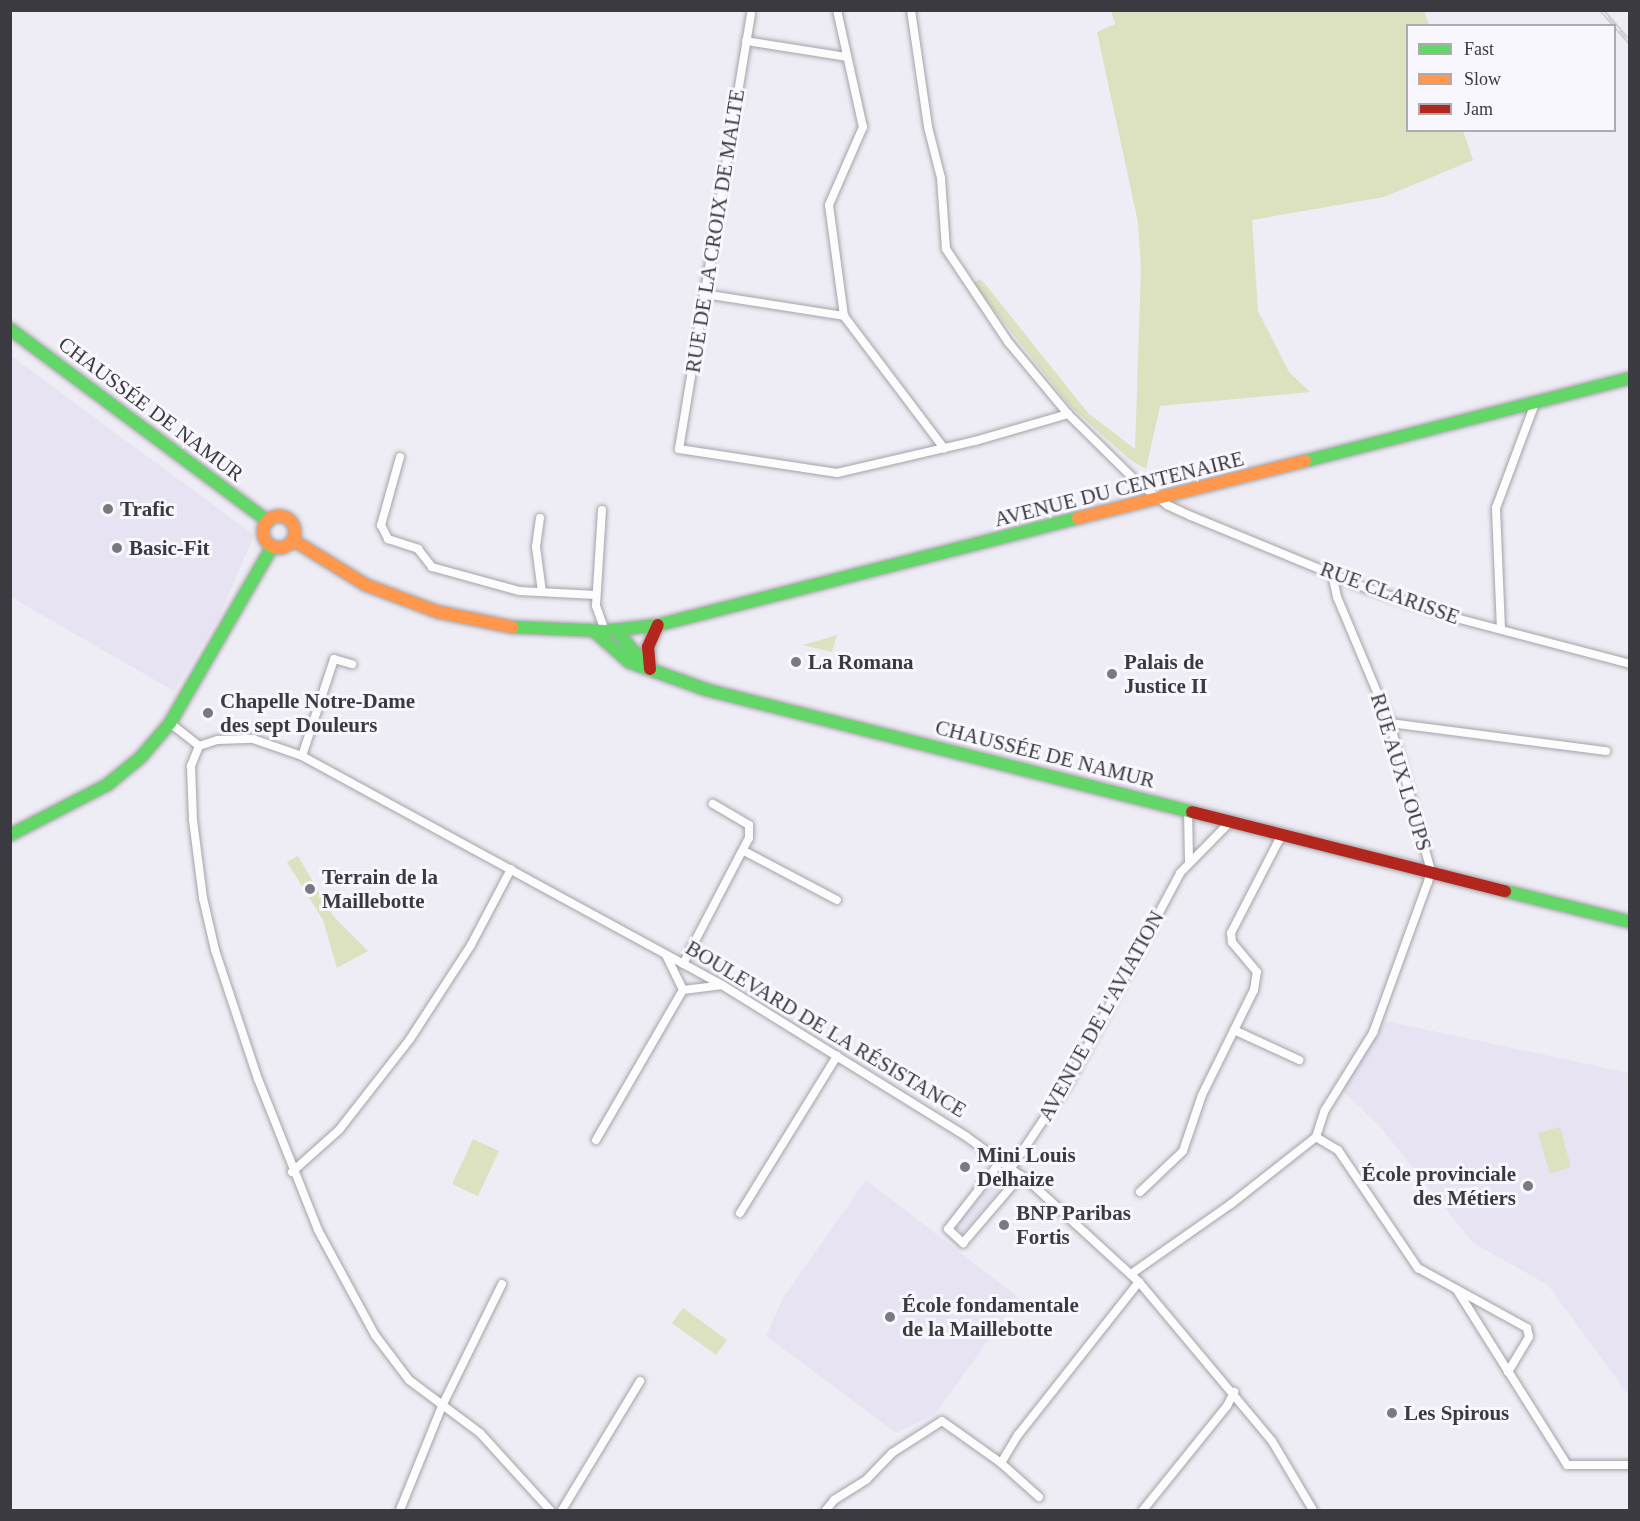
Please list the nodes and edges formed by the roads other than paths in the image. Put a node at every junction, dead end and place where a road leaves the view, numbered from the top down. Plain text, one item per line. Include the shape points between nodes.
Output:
1 (837, 10) edge
2 (911, 10) edge
3 (751, 14) dead end
4 (746, 41) junction
5 (847, 57) junction
6 (704, 294) junction
7 (844, 316) junction
8 (10, 329) edge
9 (1629, 378) edge
10 (1536, 403) junction
11 (1068, 414) junction
12 (944, 448) junction
13 (400, 457) dead end
14 (1159, 499) junction
15 (602, 510) dead end
16 (540, 518) dead end
17 (268, 521) junction
18 (293, 540) junction
19 (272, 547) junction
20 (1332, 573) junction
21 (542, 592) junction
22 (596, 595) junction
23 (658, 625) junction
24 (1501, 629) junction
25 (605, 630) junction
26 (352, 663) dead end
27 (1629, 664) edge
28 (650, 670) junction
29 (170, 723) junction
30 (1390, 723) junction
31 (199, 746) junction
32 (1606, 751) dead end
33 (302, 756) junction
34 (713, 804) dead end
35 (1188, 809) junction
36 (1231, 821) junction
37 (1282, 834) junction
38 (10, 835) edge
39 (744, 850) junction
40 (1189, 861) junction
41 (511, 869) junction
42 (1431, 871) junction
43 (837, 900) dead end
44 (1629, 922) edge
45 (666, 954) junction
46 (683, 964) junction
47 (722, 985) junction
48 (683, 990) junction
49 (1234, 1030) junction
50 (837, 1056) junction
51 (1299, 1060) dead end
52 (1316, 1137) junction
53 (596, 1140) dead end
54 (1001, 1161) junction
55 (1011, 1168) junction
56 (292, 1172) junction
57 (1021, 1175) junction
58 (1140, 1192) dead end
59 (740, 1213) dead end
60 (1131, 1274) junction
61 (1139, 1282) junction
62 (502, 1284) dead end
63 (1456, 1290) junction
64 (1508, 1372) junction
65 (640, 1381) dead end
66 (1234, 1392) junction
67 (442, 1406) junction
68 (1001, 1463) junction
69 (1629, 1465) edge
70 (1039, 1497) dead end
71 (400, 1510) edge
72 (550, 1510) edge
73 (562, 1510) edge
74 (826, 1510) edge
75 (1143, 1510) edge
76 (1313, 1510) edge

1 - 5 street
2 - 11 street, RUE CLARISSE via 928,127 941,178 946,249 1009,343
3 - 4 street, RUE DE LA CROIX DE MALTE
4 - 5 street
4 - 6 street, RUE DE LA CROIX DE MALTE
5 - 7 street via 863,127 829,206
6 - 7 street
6 - 12 street, RUE DE LA CROIX DE MALTE via 679,449 837,473
7 - 12 street
8 - 17 main road, CHAUSSÉE DE NAMUR
9 - 10 main road, AVENUE DU CENTENAIRE
10 - 14 main road, AVENUE DU CENTENAIRE
10 - 24 street via 1496,508
11 - 12 street
11 - 14 street, RUE CLARISSE
13 - 21 street via 381,525 388,539 418,549 432,567 519,591
14 - 20 street, RUE CLARISSE via 1212,525
14 - 23 main road, AVENUE DU CENTENAIRE
15 - 22 street
16 - 21 street via 536,546
17 - 18 main road via 274,517 287,518 293,524
17 - 19 main road via 263,535
18 - 19 main road via 288,546
18 - 25 main road, AVENUE DU CENTENAIRE via 366,585 438,612 500,627
19 - 29 main road
20 - 24 street, RUE CLARISSE via 1414,605
20 - 30 street, RUE AUX LOUPS via 1337,597
21 - 22 street
22 - 25 street
23 - 25 main road, AVENUE DU CENTENAIRE
23 - 28 main road via 648,647
24 - 27 street, RUE CLARISSE
25 - 28 main road
25 - 28 main road, CHAUSSÉE DE NAMUR via 629,662
26 - 33 street via 334,659
28 - 35 main road, CHAUSSÉE DE NAMUR via 732,696
29 - 31 street
29 - 38 main road via 141,757 108,785
30 - 32 street
30 - 42 street, RUE AUX LOUPS
31 - 33 street, BOULEVARD DE LA RÉSISTANCE via 218,740 253,739
31 - 56 street via 191,766 191,792 203,898 226,986
33 - 41 street, BOULEVARD DE LA RÉSISTANCE
34 - 39 street via 749,825
35 - 36 main road, CHAUSSÉE DE NAMUR
35 - 40 street, AVENUE DE L'AVIATION
36 - 37 main road, CHAUSSÉE DE NAMUR
36 - 40 street, AVENUE DE L'AVIATION
37 - 42 main road, CHAUSSÉE DE NAMUR
37 - 49 street via 1231,933 1232,942 1252,963 1258,979
39 - 43 street
39 - 46 street
40 - 55 street, AVENUE DE L'AVIATION via 1067,1084
41 - 45 street, BOULEVARD DE LA RÉSISTANCE
41 - 56 street via 465,955 410,1039 339,1130
42 - 44 main road, CHAUSSÉE DE NAMUR
42 - 52 street via 1377,1024 1321,1118
45 - 46 street, BOULEVARD DE LA RÉSISTANCE
45 - 48 street
46 - 47 street, BOULEVARD DE LA RÉSISTANCE
47 - 48 street
47 - 50 street, BOULEVARD DE LA RÉSISTANCE
48 - 53 street
49 - 51 street
49 - 58 street via 1202,1095 1183,1151
50 - 54 street, BOULEVARD DE LA RÉSISTANCE
50 - 59 street
52 - 60 street
52 - 63 street via 1338,1150 1418,1268
54 - 55 street, BOULEVARD DE LA RÉSISTANCE
54 - 57 street via 948,1229 963,1243
55 - 57 street, BOULEVARD DE LA RÉSISTANCE
56 - 67 street via 335,1266 375,1335 409,1380
57 - 60 street, BOULEVARD DE LA RÉSISTANCE
60 - 61 street, BOULEVARD DE LA RÉSISTANCE
61 - 66 street, BOULEVARD DE LA RÉSISTANCE
61 - 68 street via 1018,1435
62 - 67 street
63 - 64 street
63 - 64 street via 1527,1328 1529,1337
64 - 69 street via 1567,1465
65 - 73 street
66 - 75 street via 1221,1414
66 - 76 street, BOULEVARD DE LA RÉSISTANCE via 1290,1468
67 - 71 street
67 - 72 street via 498,1450
68 - 70 street
68 - 74 street via 942,1421 892,1453 867,1479 834,1500

